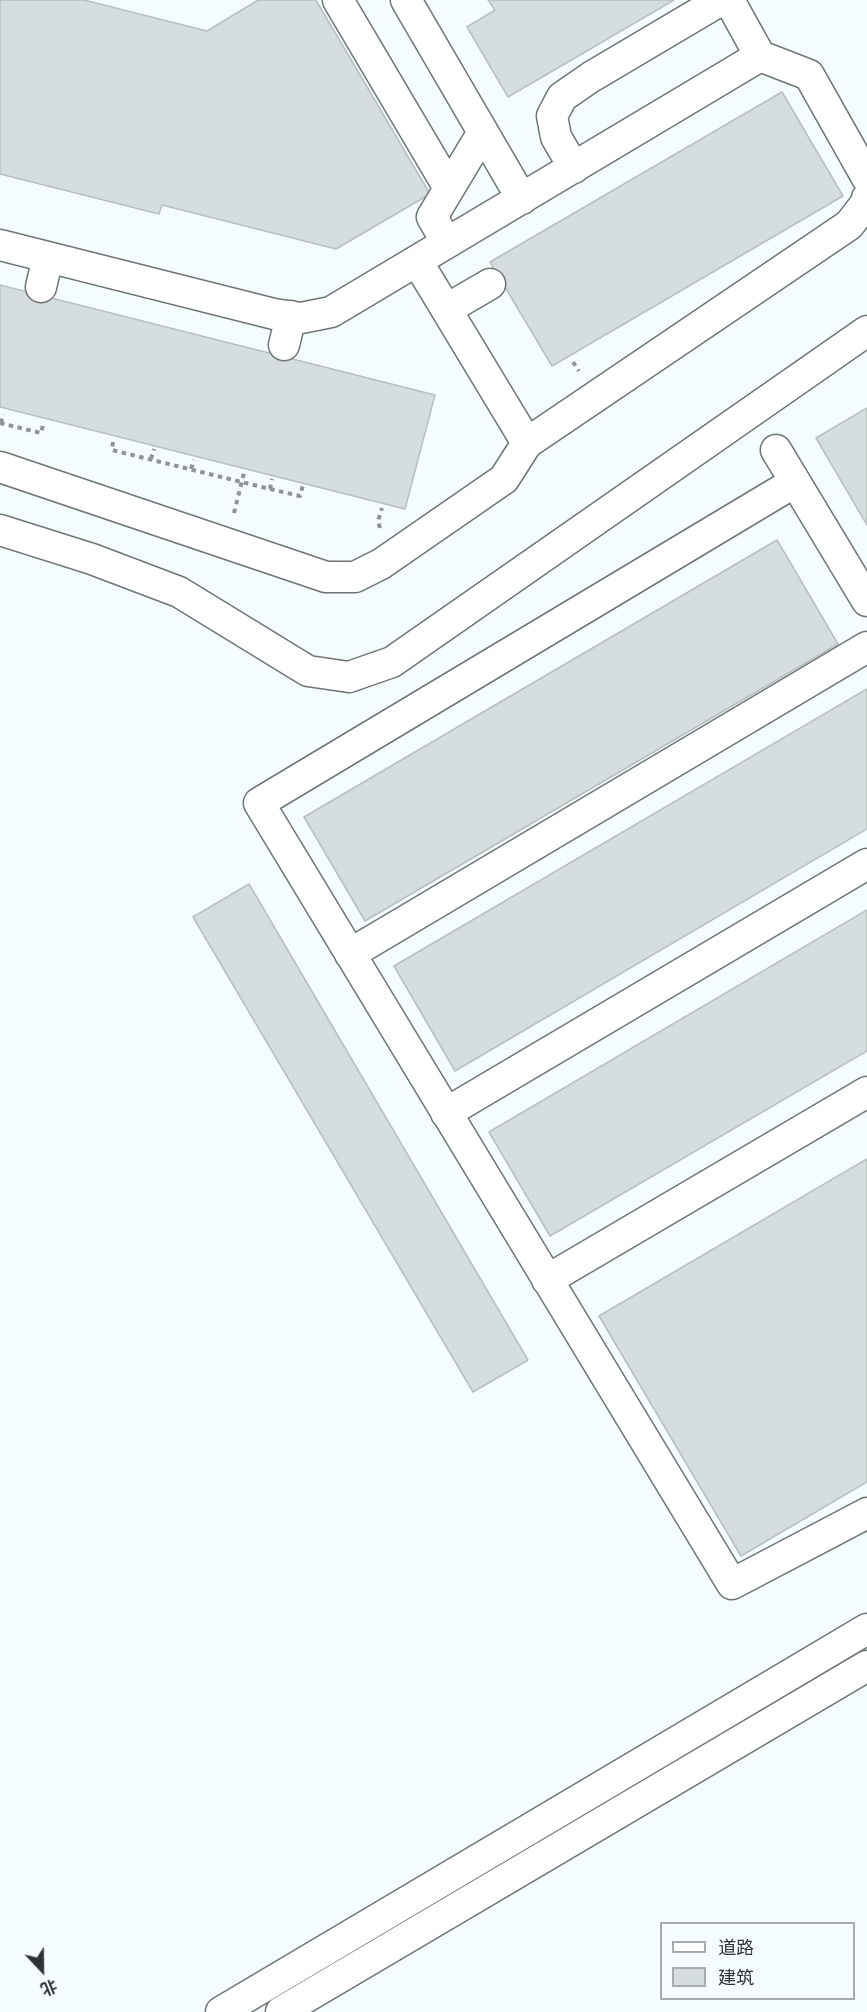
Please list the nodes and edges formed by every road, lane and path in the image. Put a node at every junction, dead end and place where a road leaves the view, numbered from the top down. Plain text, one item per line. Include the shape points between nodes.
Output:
1 (338, 0) edge
2 (406, 0) edge
3 (720, 0) edge
4 (729, 0) edge
5 (760, 56) junction
6 (483, 132) junction
7 (574, 168) junction
8 (867, 178) edge
9 (450, 188) junction
10 (867, 198) edge
11 (522, 199) junction
12 (447, 243) junction
13 (0, 245) edge
14 (48, 257) junction
15 (417, 261) junction
16 (490, 284) dead end
17 (41, 287) dead end
18 (447, 309) junction
19 (291, 316) junction
20 (867, 331) edge
21 (284, 345) dead end
22 (3, 414) dead end
23 (0, 423) edge
24 (43, 425) dead end
25 (113, 442) dead end
26 (527, 443) junction
27 (154, 449) dead end
28 (776, 450) dead end
29 (151, 459) junction
30 (194, 460) dead end
31 (0, 466) edge
32 (192, 469) junction
33 (244, 473) dead end
34 (272, 479) dead end
35 (242, 482) junction
36 (795, 482) junction
37 (303, 485) dead end
38 (270, 489) junction
39 (0, 530) edge
40 (226, 543) junction
41 (867, 602) edge
42 (867, 647) edge
43 (867, 864) edge
44 (350, 954) junction
45 (867, 1092) edge
46 (446, 1113) junction
47 (548, 1280) junction
48 (867, 1513) edge
49 (867, 1629) edge
50 (867, 1666) edge
51 (221, 2012) edge
52 (281, 2012) edge

1 - 9 street
2 - 6 street
3 - 7 street via 562,97 552,116 556,137
4 - 5 street
5 - 7 street
5 - 8 street via 809,75
6 - 9 street
6 - 11 street
7 - 11 street
9 - 12 street via 432,217
10 - 26 street via 849,225
11 - 12 street
12 - 15 street
13 - 14 street
14 - 17 street
14 - 19 street
15 - 18 street
15 - 19 street via 332,312 302,318
16 - 18 street
18 - 26 street
19 - 21 street
20 - 39 street via 392,662 349,677 308,671 179,592
22 - 23 path
23 - 24 path via 41,433
25 - 29 path via 112,450
26 - 40 street via 504,480 381,564 355,577 326,577
27 - 29 path
28 - 36 street
29 - 32 path
30 - 32 path
31 - 40 street
32 - 35 path
33 - 35 path
34 - 38 path
35 - 38 path
35 - 40 path
36 - 41 street
36 - 44 street via 259,803
37 - 38 path via 300,496
42 - 44 street
43 - 46 street
44 - 46 street
45 - 47 street
46 - 47 street
47 - 48 street via 732,1584
49 - 51 street
50 - 52 street

